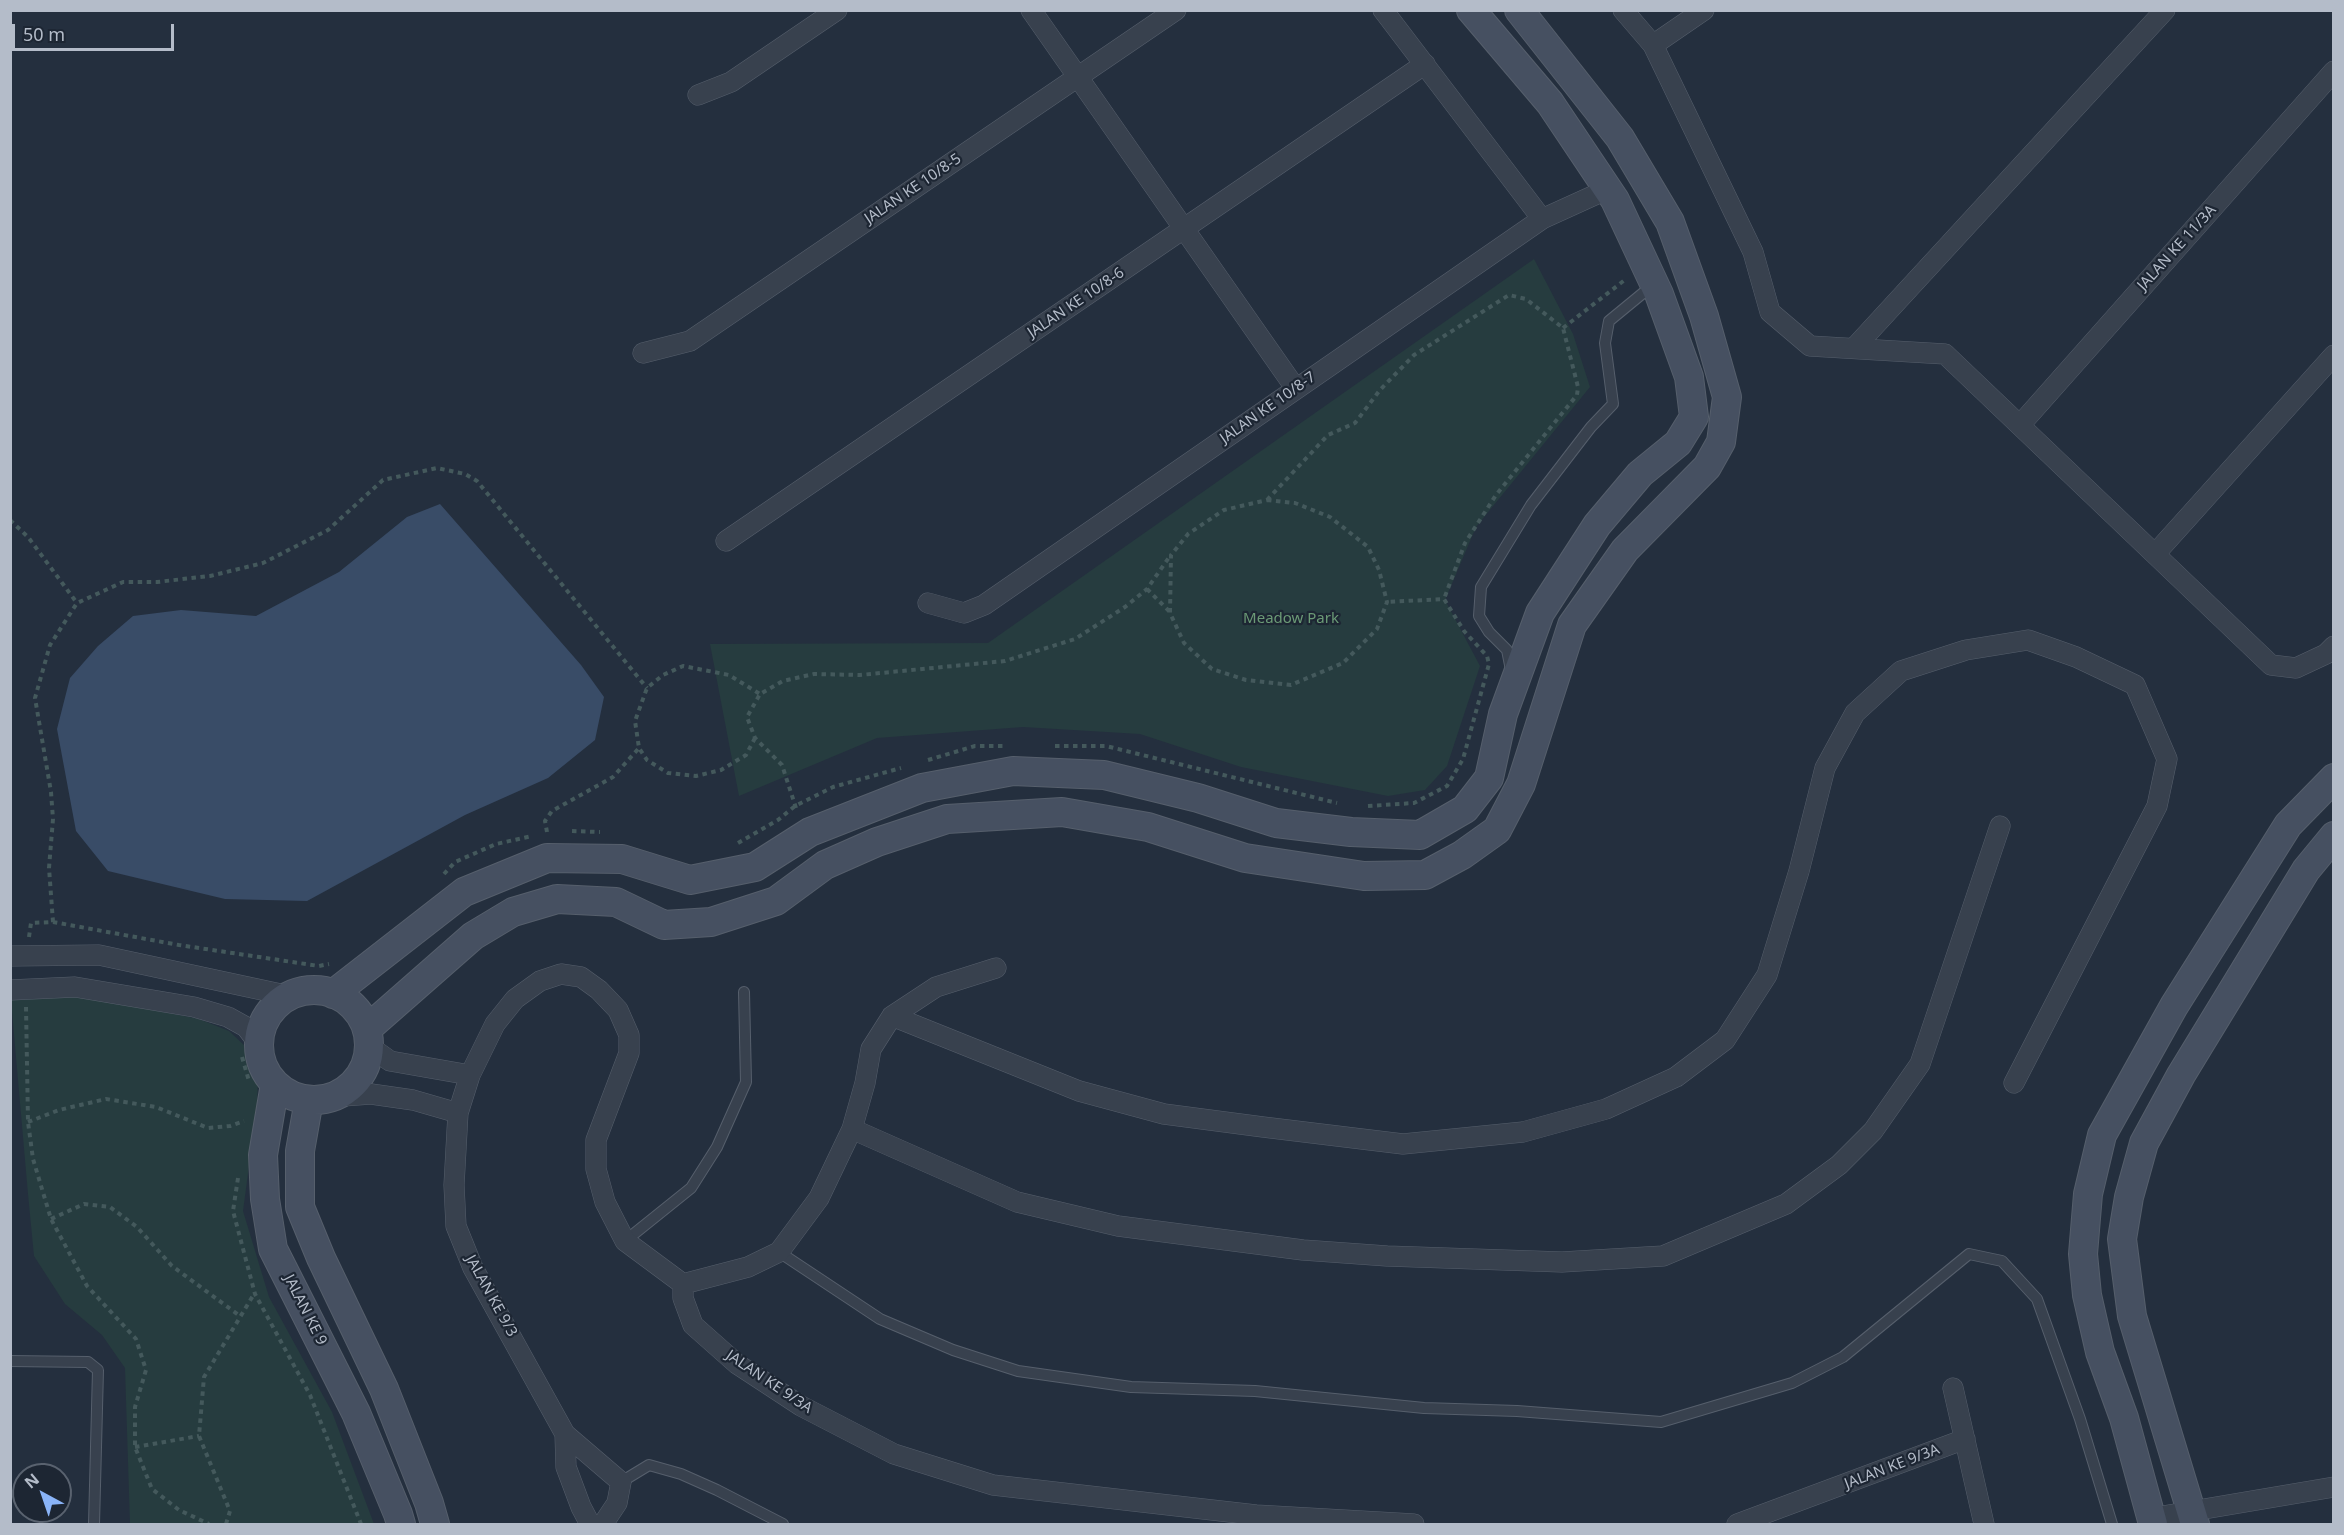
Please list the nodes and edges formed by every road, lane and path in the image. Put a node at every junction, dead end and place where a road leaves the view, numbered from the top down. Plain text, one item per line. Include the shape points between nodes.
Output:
1 (837, 10) edge
2 (1030, 10) edge
3 (1176, 10) edge
4 (1383, 10) edge
5 (1471, 10) edge
6 (1519, 10) edge
7 (1623, 10) edge
8 (1704, 10) edge
9 (2164, 10) edge
10 (1653, 45) junction
11 (1425, 64) junction
12 (2334, 71) edge
13 (1077, 78) junction
14 (698, 95) dead end
15 (1608, 189) junction
16 (1542, 219) junction
17 (1184, 229) junction
18 (1628, 274) dead end
19 (1654, 284) junction
20 (1563, 328) junction
21 (1855, 347) junction
22 (643, 353) dead end
23 (2334, 355) edge
24 (1296, 389) junction
25 (2020, 425) junction
26 (1267, 500) junction
27 (10, 520) edge
28 (726, 541) dead end
29 (2155, 554) junction
30 (1171, 555) junction
31 (1147, 589) junction
32 (1444, 598) dead end
33 (77, 603) junction
34 (928, 603) dead end
35 (1170, 613) junction
36 (2334, 646) edge
37 (1514, 685) junction
38 (646, 688) junction
39 (760, 694) junction
40 (755, 738) junction
41 (639, 748) junction
42 (2334, 778) edge
43 (2001, 826) dead end
44 (547, 832) dead end
45 (810, 832) junction
46 (2334, 836) edge
47 (53, 922) dead end
48 (10, 956) edge
49 (996, 968) dead end
50 (19, 989) edge
51 (744, 992) dead end
52 (333, 994) junction
53 (290, 996) junction
54 (892, 1016) junction
55 (368, 1038) junction
56 (250, 1049) junction
57 (470, 1075) junction
58 (2014, 1083) dead end
59 (262, 1088) junction
60 (319, 1099) junction
61 (458, 1113) junction
62 (28, 1122) junction
63 (852, 1129) junction
64 (245, 1132) dead end
65 (238, 1177) dead end
66 (51, 1219) junction
67 (626, 1241) junction
68 (779, 1252) junction
69 (682, 1284) junction
70 (255, 1294) junction
71 (240, 1316) junction
72 (10, 1361) edge
73 (1953, 1388) dead end
74 (565, 1434) junction
75 (199, 1436) junction
76 (1965, 1439) junction
77 (135, 1446) junction
78 (621, 1482) junction
79 (2334, 1487) edge
80 (2192, 1517) edge
81 (2152, 1521) edge
82 (94, 1524) edge
83 (209, 1524) edge
84 (226, 1524) edge
85 (361, 1524) edge
86 (400, 1524) edge
87 (435, 1524) edge
88 (593, 1524) edge
89 (603, 1524) edge
90 (783, 1524) edge
91 (1414, 1524) edge
92 (1737, 1524) edge
93 (1984, 1524) edge
94 (2112, 1524) edge

1 - 14 street via 730,82
2 - 13 street
3 - 13 street, JALAN KE 10/8-5
4 - 11 street
5 - 15 street via 1550,104
6 - 55 street via 1620,138 1670,222 1704,316 1727,397 1721,442 1707,467 1625,550 1572,625 1521,784 1497,830 1462,855 1425,874 1364,876 1245,858 1148,827 1062,812 947,819 877,842 825,866 776,901 711,922 664,925 616,902 557,899 513,912 472,936
7 - 10 street
8 - 10 street
9 - 21 street
10 - 21 street via 1753,252 1770,312 1810,346
11 - 16 street
11 - 17 street, JALAN KE 10/8-6
12 - 25 street, JALAN KE 11/3A
13 - 17 street
13 - 22 street, JALAN KE 10/8-5 via 690,341
15 - 16 street, JALAN KE 10/8-7
15 - 19 street
16 - 24 street, JALAN KE 10/8-7
17 - 24 street
17 - 28 street, JALAN KE 10/8-6
18 - 20 path via 1625,282
19 - 37 street via 1689,377 1694,417 1678,443 1640,474 1597,525 1540,613
19 - 37 lane via 1609,321 1605,343 1613,404 1531,505 1481,587 1479,616 1507,650
20 - 26 path via 1526,299 1509,296 1484,310 1414,355 1355,423 1328,435
20 - 32 path via 1577,395 1529,452 1465,543
21 - 25 street via 1945,354
23 - 29 street
24 - 34 street, JALAN KE 10/8-7 via 984,605 964,613
25 - 29 street
26 - 30 path via 1224,510 1188,534
26 - 35 path via 1295,503 1330,516 1368,547 1387,602 1377,629 1343,663 1291,685 1246,680 1212,669 1184,643
27 - 33 path via 28,537
29 - 36 street via 2271,664 2296,668
30 - 31 path
30 - 35 path
31 - 35 path
31 - 39 path via 1075,639 1005,661 860,675 814,674 783,681
33 - 38 path via 123,582 210,576 263,563 328,530 383,480 437,468 477,481
33 - 47 path via 50,645 35,698 52,801 49,868
37 - 45 street via 1503,714 1489,778 1465,809 1420,834 1351,832 1276,823 1198,798 1104,775 1013,771 922,788
38 - 39 path via 683,666 729,675
38 - 41 path via 635,721
39 - 40 path via 747,717
40 - 41 path via 746,755 721,770 696,776 668,773 647,760
40 - 45 path via 782,765 795,806
41 - 44 path via 613,777 552,811 545,821
42 - 81 street via 2288,825 2174,1006 2102,1135 2088,1194 2083,1254 2086,1295
43 - 63 street via 1920,1064 1873,1131 1839,1165 1786,1204 1663,1256 1562,1262 1387,1256 1303,1250 1118,1226 1017,1202
45 - 52 street via 755,867 690,880 622,859 547,858 464,892
46 - 80 street via 2306,870 2181,1075 2144,1143 2129,1197 2122,1239 2132,1316
48 - 53 street via 99,955
49 - 54 street via 936,987
50 - 56 street via 75,987 194,1007 246,1027
50 - 62 path
51 - 67 lane via 746,1082 717,1147 692,1188
52 - 53 street via 311,991
52 - 55 street via 360,1014
53 - 56 street via 268,1016
54 - 58 street via 1079,1091 1164,1114 1263,1127 1403,1144 1524,1132 1606,1109 1676,1077 1725,1040 1761,985 1799,871 1825,768 1855,713 1901,671 1966,650 2028,640 2076,657 2134,686 2167,759 2157,806
54 - 63 street via 871,1049
55 - 57 street via 390,1061
55 - 60 street via 366,1063 358,1078 345,1090
56 - 59 street via 263,1065
56 - 59 path via 249,1082
57 - 61 street
57 - 67 street via 495,1024 515,999 540,981 561,974 581,976 618,1010 629,1035 629,1053 596,1140 596,1168 605,1202
59 - 60 street
59 - 86 street, JALAN KE 9 via 265,1198 273,1249 356,1413
60 - 61 street via 371,1094 413,1100
60 - 87 street via 300,1151 300,1207 384,1389
61 - 74 street, JALAN KE 9/3 via 456,1226 473,1268
62 - 64 path via 106,1099 156,1107 208,1128 247,1120
62 - 66 path via 33,1158
63 - 68 street via 819,1198
65 - 70 path via 233,1210
66 - 71 path via 84,1204 110,1208 137,1227 172,1266
66 - 77 path via 87,1286 136,1339 146,1370 135,1407
67 - 69 street
68 - 69 street via 748,1267
68 - 94 lane via 880,1319 952,1350 1018,1371 1131,1387 1255,1391 1424,1408 1661,1422 1792,1383 1843,1357 1969,1254 2002,1261 2037,1299
69 - 91 street, JALAN KE 9/3A via 693,1325 737,1364 801,1406 894,1454 993,1485 1256,1515
70 - 71 path
70 - 85 path via 310,1395
71 - 75 path via 204,1377
72 - 82 lane via 88,1362 98,1370
73 - 76 street
74 - 78 street, JALAN KE 9/3
74 - 88 street, JALAN KE 9/3 via 566,1467 581,1507
75 - 77 path
75 - 84 path via 230,1511
76 - 92 street, JALAN KE 9/3A
76 - 93 street
77 - 83 path via 152,1489 180,1510
78 - 89 street via 617,1503
78 - 90 lane via 649,1465 681,1474
79 - 80 street via 2230,1505
80 - 81 street

